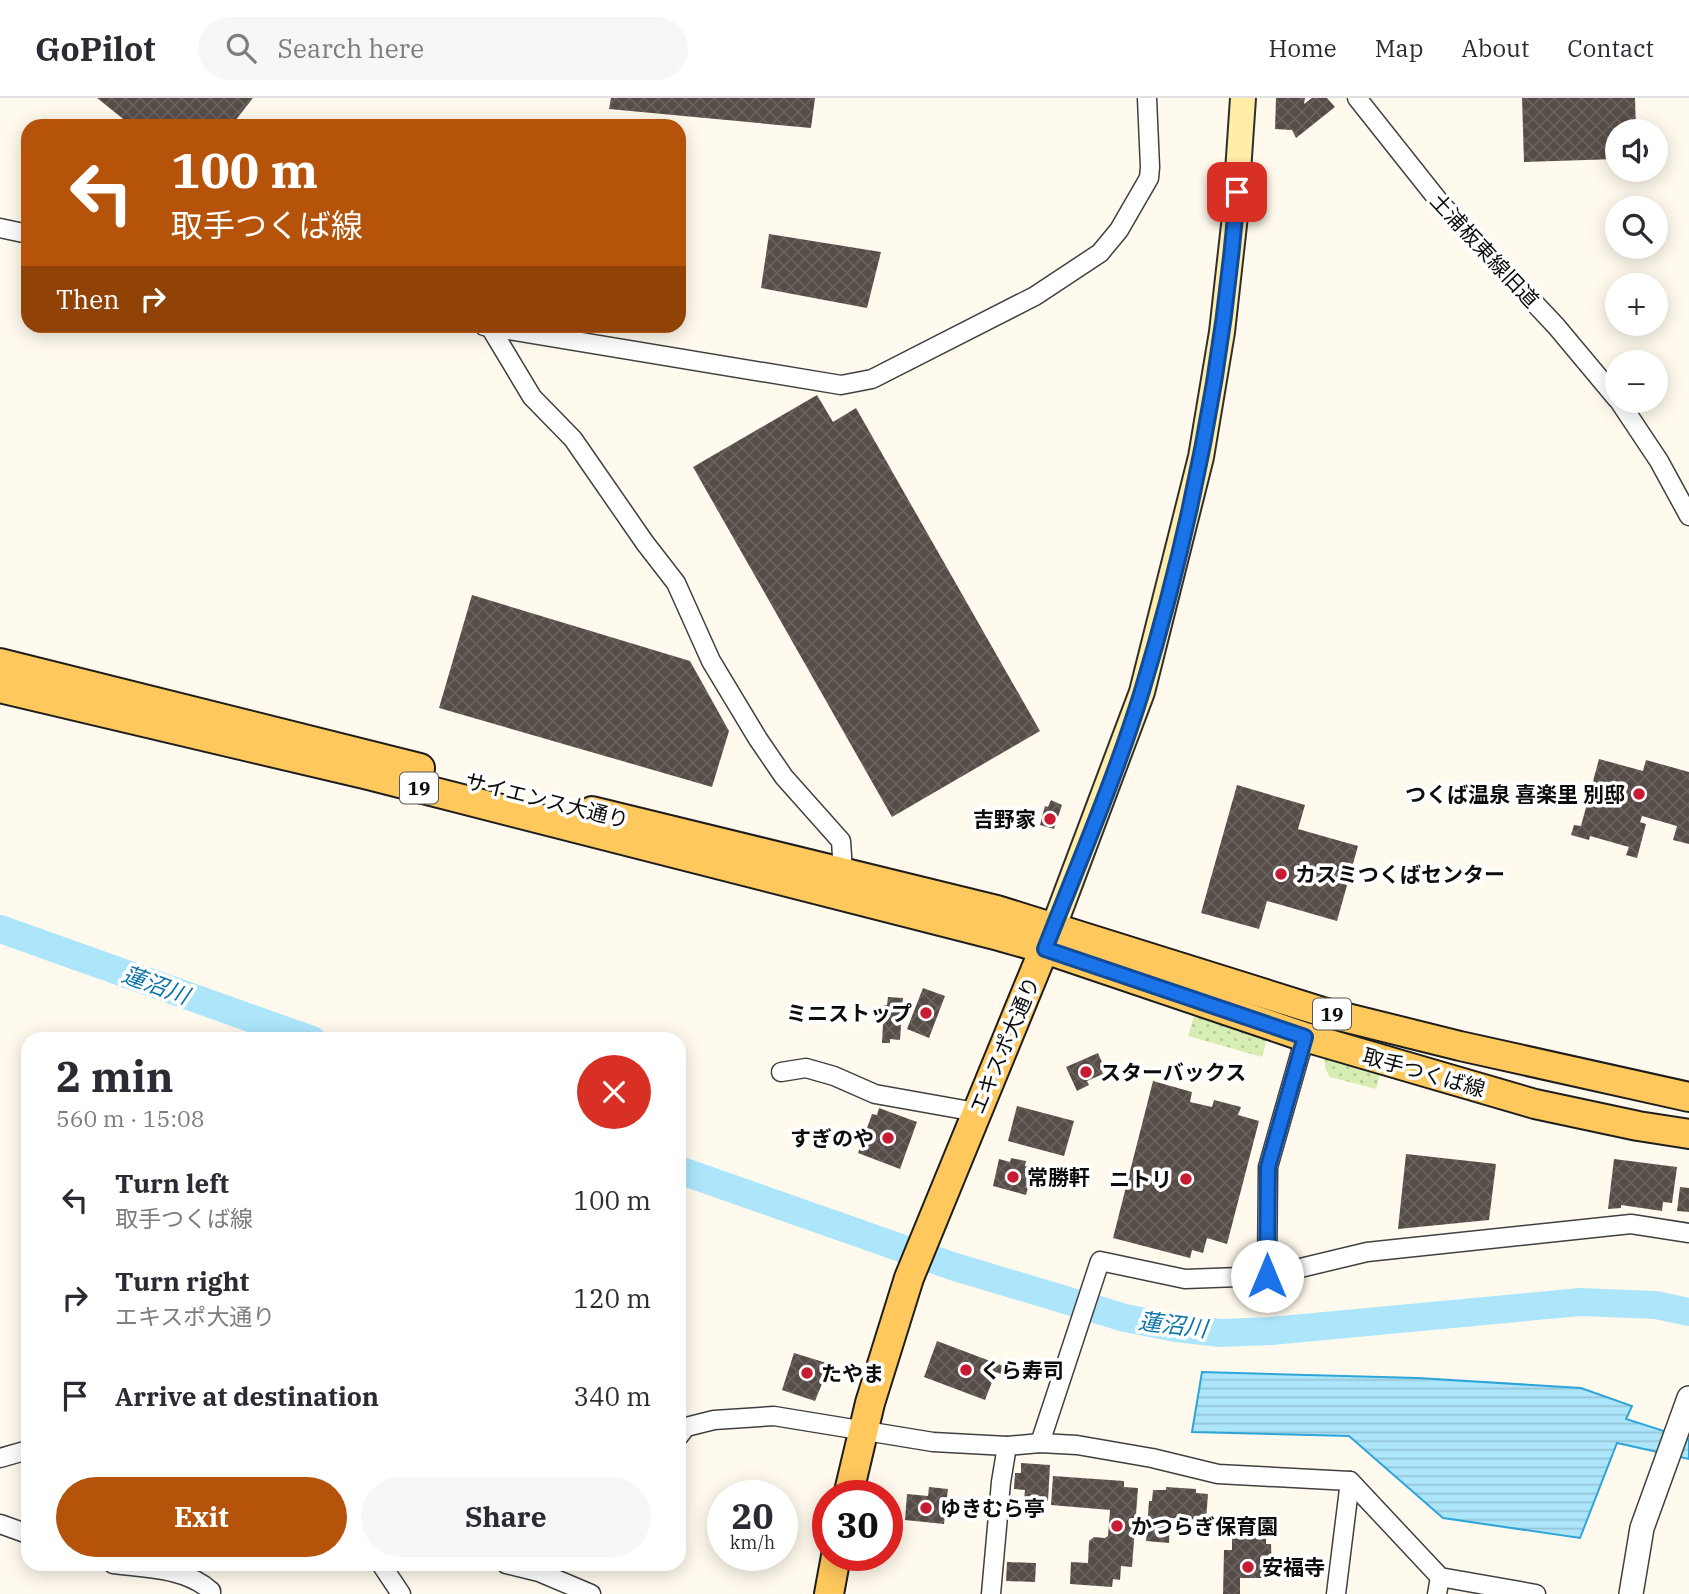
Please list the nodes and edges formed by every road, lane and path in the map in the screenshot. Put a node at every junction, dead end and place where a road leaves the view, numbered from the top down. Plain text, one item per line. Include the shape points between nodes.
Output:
1 (1147, 98) edge
2 (1242, 98) edge
3 (1357, 98) edge
4 (0, 228) edge
5 (21, 232) edge
6 (491, 333) edge
7 (529, 333) edge
8 (1605, 384) edge
9 (1627, 413) edge
10 (1689, 516) edge
11 (0, 663) edge
12 (0, 688) edge
13 (840, 883) junction
14 (1049, 938) junction
15 (1305, 1037) junction
16 (781, 1072) dead end
17 (1689, 1097) edge
18 (976, 1112) junction
19 (1689, 1133) edge
20 (1689, 1233) edge
21 (1267, 1276) junction
22 (1689, 1398) edge
23 (686, 1427) edge
24 (863, 1430) junction
25 (1040, 1443) junction
26 (1007, 1446) junction
27 (21, 1452) edge
28 (0, 1458) edge
29 (852, 1480) edge
30 (1350, 1480) junction
31 (0, 1524) edge
32 (21, 1532) edge
33 (169, 1571) edge
34 (386, 1571) edge
35 (535, 1571) edge
36 (833, 1571) edge
37 (205, 1580) edge
38 (1438, 1585) edge
39 (401, 1594) edge
40 (591, 1594) edge
41 (829, 1594) edge
42 (991, 1594) edge
43 (1336, 1594) edge
44 (1531, 1594) edge
45 (1536, 1594) edge
46 (1631, 1594) edge

1 - 7 street via 1149,177 1119,230 1100,253 1035,296 872,379 841,385
2 - 14 main road, エキスポ大通り via 1235,216 1201,457 1142,691
3 - 8 street, 土浦板東線旧道 via 1443,205
4 - 5 street
6 - 13 street via 532,397 573,439 676,583 711,661 784,777 841,841
9 - 10 street, 土浦板東線旧道
11 - 13 main road, サイエンス大通り / 19 via 604,815
12 - 13 main road, サイエンス大通り / 19
13 - 14 main road, サイエンス大通り / 19
14 - 15 main road, 取手つくば線 / 19
14 - 17 main road, 取手つくば線 / 19 via 1141,957 1323,1012
14 - 18 main road, エキスポ大通り
15 - 19 main road, 取手つくば線 / 19 via 1535,1104
15 - 21 street via 1268,1167
16 - 18 street via 806,1068 875,1094
18 - 24 main road, エキスポ大通り via 912,1270
20 - 21 street via 1632,1224 1367,1252
21 - 25 street via 1185,1279 1100,1261
22 - 46 street via 1642,1528
23 - 24 street via 774,1416
24 - 26 street via 933,1442
24 - 29 main road, エキスポ大通り
25 - 26 street
25 - 30 street via 1077,1445 1219,1474
26 - 42 street
27 - 28 street
30 - 38 street
30 - 43 street
31 - 32 street
33 - 37 street
34 - 39 street
35 - 40 street
36 - 41 main road
38 - 44 street
44 - 45 street

